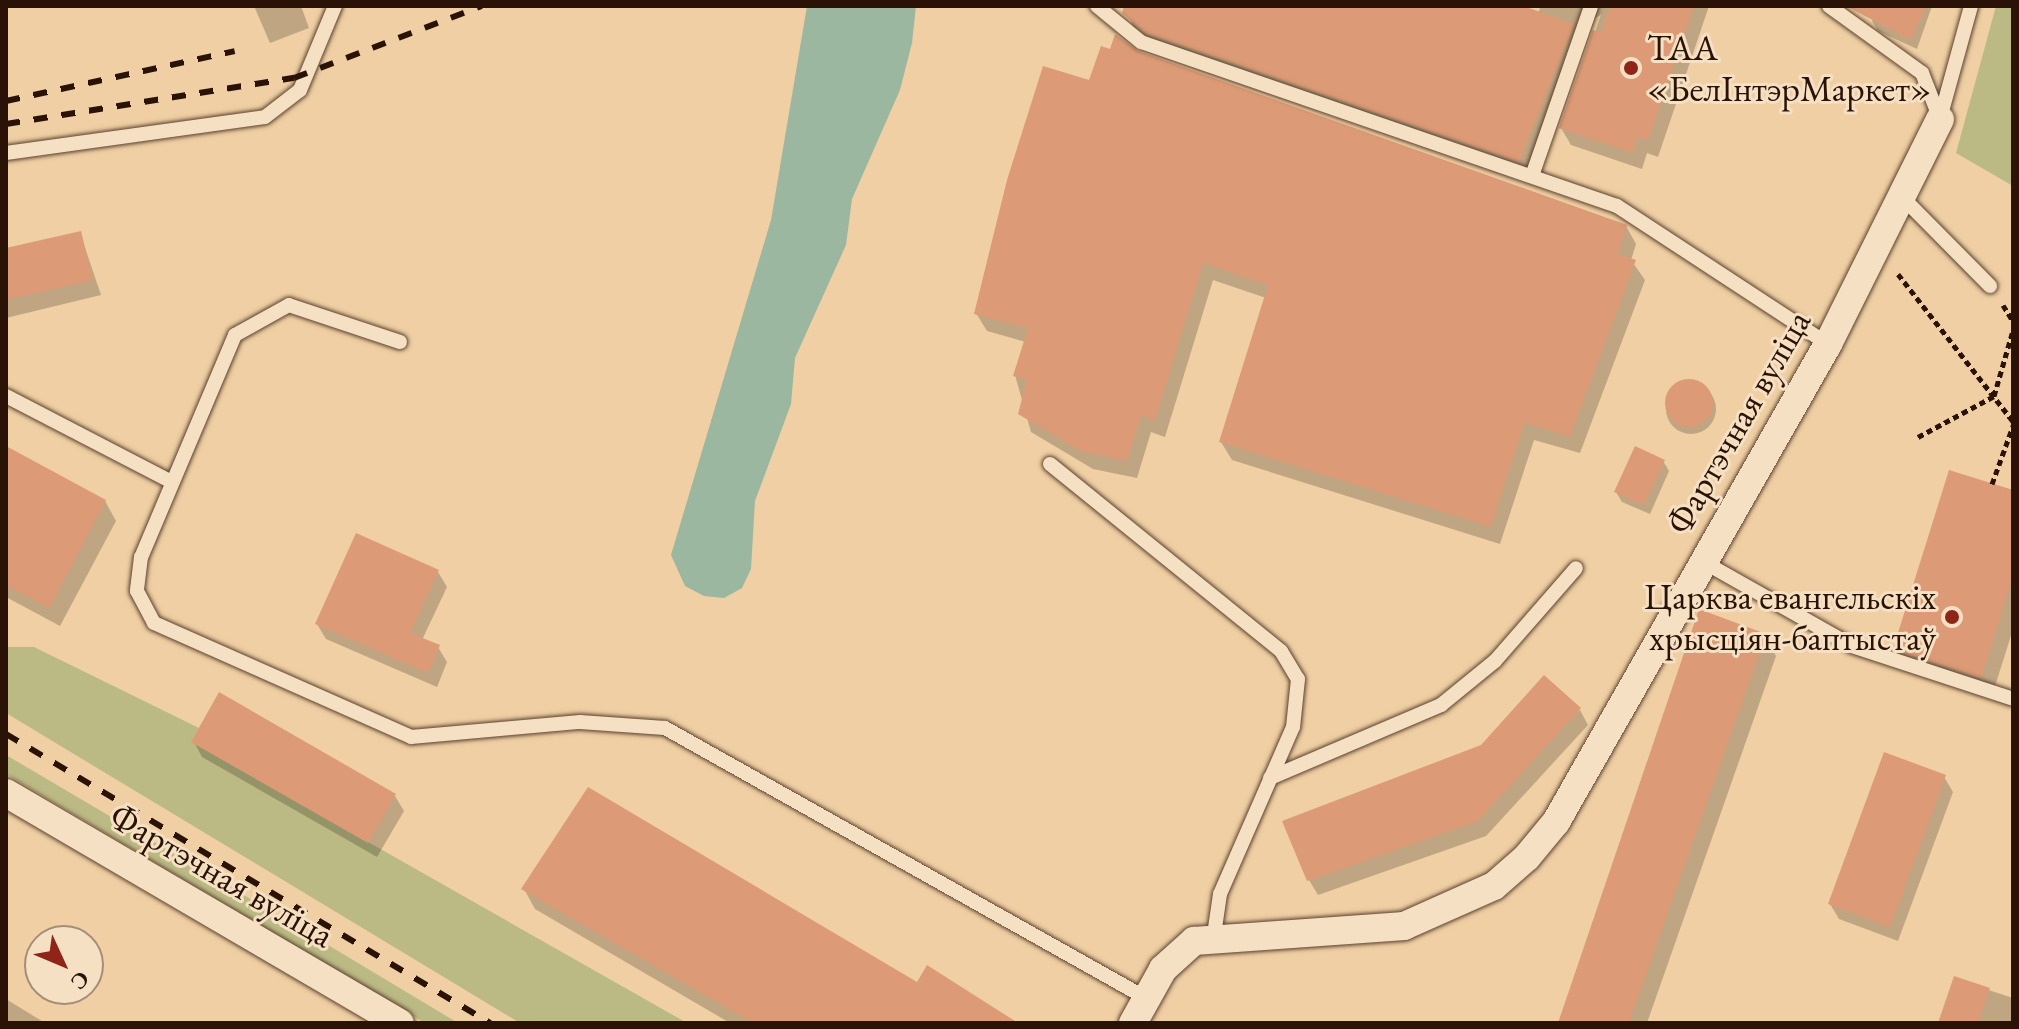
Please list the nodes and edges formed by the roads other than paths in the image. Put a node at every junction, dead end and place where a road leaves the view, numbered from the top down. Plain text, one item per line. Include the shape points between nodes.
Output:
1 (335, 6) edge
2 (1097, 6) edge
3 (1591, 6) edge
4 (1829, 6) edge
5 (1971, 6) edge
6 (1940, 119) junction
7 (6, 153) edge
8 (1533, 173) junction
9 (1905, 200) junction
10 (1990, 286) dead end
11 (400, 342) dead end
12 (1828, 344) junction
13 (6, 396) edge
14 (1050, 464) dead end
15 (170, 481) junction
16 (1702, 561) junction
17 (1576, 568) dead end
18 (2013, 699) edge
19 (1270, 778) junction
20 (6, 793) edge
21 (1214, 935) junction
22 (1146, 998) junction
23 (400, 1023) edge
24 (1133, 1023) edge

1 - 7 lane via 300,90 265,117
2 - 8 lane via 1141,42
3 - 8 lane
4 - 6 lane via 1922,73
5 - 6 lane
6 - 9 street, Фартэчная вуліца
8 - 12 lane via 1650,223
9 - 10 lane
9 - 12 street, Фартэчная вуліца
11 - 15 lane via 307,307 253,319 222,356
12 - 16 street, Фартэчная вуліца
13 - 15 lane
14 - 19 lane via 1291,663 1299,709
15 - 22 lane via 137,574 143,608 168,634 411,737 580,722 665,728
16 - 18 lane via 1852,646
16 - 21 street, Фартэчная вуліца via 1556,822 1494,886 1404,926
17 - 19 lane via 1495,661 1441,705
19 - 21 lane via 1220,894
20 - 23 street, Фартэчная вуліца
21 - 22 street, Фартэчная вуліца via 1176,954
22 - 24 street, Фартэчная вуліца

